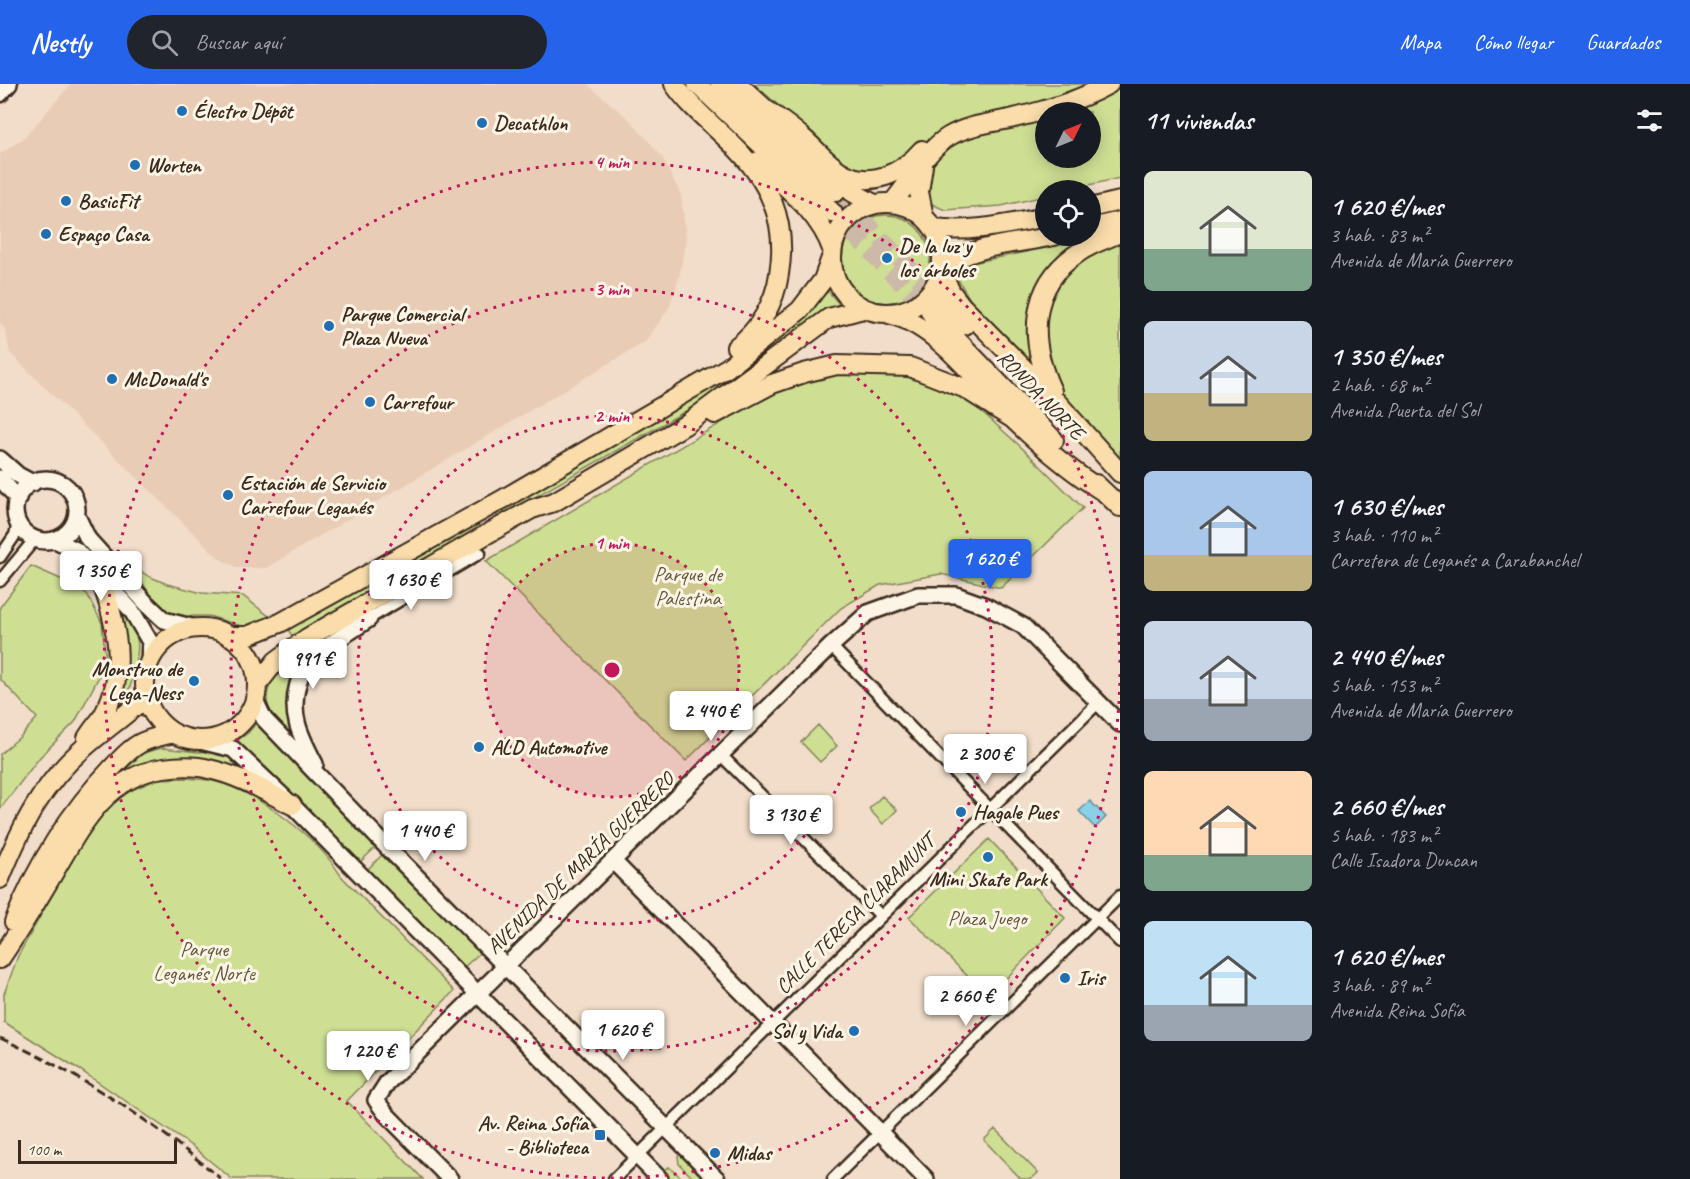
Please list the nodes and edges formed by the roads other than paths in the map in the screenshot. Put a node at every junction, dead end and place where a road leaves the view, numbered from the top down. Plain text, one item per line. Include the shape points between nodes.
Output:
1 (9, 84) edge
2 (674, 84) edge
3 (697, 84) edge
4 (720, 84) edge
5 (738, 84) edge
6 (1109, 84) edge
7 (0, 94) edge
8 (765, 108) junction
9 (955, 134) junction
10 (921, 169) junction
11 (1120, 201) edge
12 (883, 203) junction
13 (1101, 205) edge
14 (1035, 219) edge
15 (1120, 221) edge
16 (929, 223) junction
17 (1101, 225) edge
18 (1120, 233) edge
19 (1035, 239) edge
20 (831, 253) junction
21 (941, 270) junction
22 (863, 309) junction
23 (887, 314) junction
24 (674, 399) junction
25 (1056, 401) junction
26 (1016, 421) junction
27 (685, 425) junction
28 (0, 459) edge
29 (1120, 473) edge
30 (0, 478) edge
31 (1120, 482) edge
32 (33, 483) junction
33 (1104, 492) junction
34 (18, 499) junction
35 (554, 502) junction
36 (1120, 507) edge
37 (77, 516) junction
38 (18, 523) junction
39 (35, 539) junction
40 (55, 540) junction
41 (480, 553) joint
42 (0, 557) edge
43 (100, 576) junction
44 (0, 581) edge
45 (369, 619) junction
46 (195, 628) junction
47 (229, 636) junction
48 (307, 638) junction
49 (831, 646) junction
50 (149, 663) junction
51 (256, 693) junction
52 (146, 697) junction
53 (1098, 703) junction
54 (1120, 724) edge
55 (174, 733) junction
56 (196, 740) junction
57 (721, 755) junction
58 (71, 761) junction
59 (323, 780) junction
60 (292, 805) junction
61 (989, 810) junction
62 (613, 861) junction
63 (0, 879) edge
64 (1120, 896) edge
65 (881, 916) junction
66 (1097, 919) junction
67 (1120, 942) edge
68 (0, 958) edge
69 (505, 966) junction
70 (478, 994) junction
71 (773, 1023) junction
72 (666, 1128) junction
73 (880, 1132) junction
74 (638, 1156) junction
75 (450, 1179) edge
76 (614, 1179) edge
77 (660, 1179) edge
78 (717, 1179) edge
79 (833, 1179) edge
80 (926, 1179) edge

1 - 7 main road
2 - 20 main road via 813,215 823,227
2 - 24 main road via 754,169 775,206 783,255 774,295 748,338
3 - 4 main road via 838,206
5 - 8 main road
6 - 9 main road via 1054,109
8 - 9 main road via 842,172 870,179 896,173 936,139
8 - 12 main road via 852,192
9 - 10 main road via 941,142
10 - 12 main road
10 - 16 main road via 920,192
11 - 13 main road
12 - 16 main road via 902,205
12 - 20 main road via 859,210 846,220
14 - 16 main road via 980,230
15 - 17 main road
16 - 21 main road via 940,241
18 - 25 main road via 1079,252 1053,275 1045,290 1038,311 1036,339 1041,366
19 - 21 main road via 984,248 961,256
20 - 22 main road via 837,283
20 - 24 main road via 824,280 800,310 727,368
21 - 23 main road via 925,298 906,310
21 - 25 main road via 961,305
22 - 23 main road
22 - 27 main road via 829,318
23 - 26 main road via 932,335
24 - 47 main road via 280,623 247,636
25 - 29 main road
26 - 27 main road via 964,388 910,367 837,365 772,384 704,420
26 - 33 main road
27 - 35 main road
28 - 32 main road
30 - 34 main road
31 - 33 main road, RONDA NORTE via 935,307
32 - 34 main road
32 - 37 main road via 49,480 65,486 75,499
33 - 36 main road, RONDA NORTE
34 - 38 main road
35 - 41 main road
35 - 48 main road via 489,532
37 - 40 main road via 70,531
37 - 46 main road via 88,539 146,603 164,620
38 - 39 main road
38 - 42 street
39 - 40 main road
39 - 44 street
40 - 43 main road via 76,550
41 - 45 street
43 - 50 main road via 145,631 150,642
43 - 58 main road via 118,645 116,679 101,718
45 - 48 street via 350,629
45 - 59 main road via 306,664 299,678 294,699 300,735
46 - 47 main road
46 - 50 main road via 172,636
47 - 51 main road via 247,652 254,668
48 - 51 main road via 276,661
49 - 53 main road, AVENIDA DE MARÍA GUERRERO via 868,613 918,595 956,595 1023,626
49 - 57 main road, AVENIDA DE MARÍA GUERRERO
49 - 61 street
50 - 52 main road
51 - 56 main road via 245,719 228,734
51 - 59 main road via 264,719
52 - 55 main road via 161,724
52 - 58 main road
53 - 54 main road, AVENIDA DE MARÍA GUERRERO
53 - 61 street, CALLE TERESA CLARAMUNT
55 - 56 main road
55 - 68 main road via 129,750 74,813 38,870
56 - 60 main road via 233,749
57 - 62 main road, AVENIDA DE MARÍA GUERRERO
57 - 65 street
58 - 63 main road via 28,816
59 - 69 main road
60 - 68 main road via 252,784 206,768 154,770 125,781 87,818
60 - 70 main road
61 - 65 street, CALLE TERESA CLARAMUNT
61 - 66 street
62 - 69 main road, AVENIDA DE MARÍA GUERRERO
62 - 71 main road
64 - 66 street
65 - 71 street, CALLE TERESA CLARAMUNT
66 - 67 street
66 - 73 street
69 - 70 main road, AVENIDA DE MARÍA GUERRERO
69 - 72 main road
70 - 74 main road
70 - 75 main road, AVENIDA DE MARÍA GUERRERO via 387,1083 376,1100
71 - 72 street, CALLE TERESA CLARAMUNT
71 - 73 main road
72 - 74 street, CALLE TERESA CLARAMUNT
72 - 78 main road
73 - 79 street
73 - 80 main road
74 - 76 street, CALLE TERESA CLARAMUNT
74 - 77 main road

